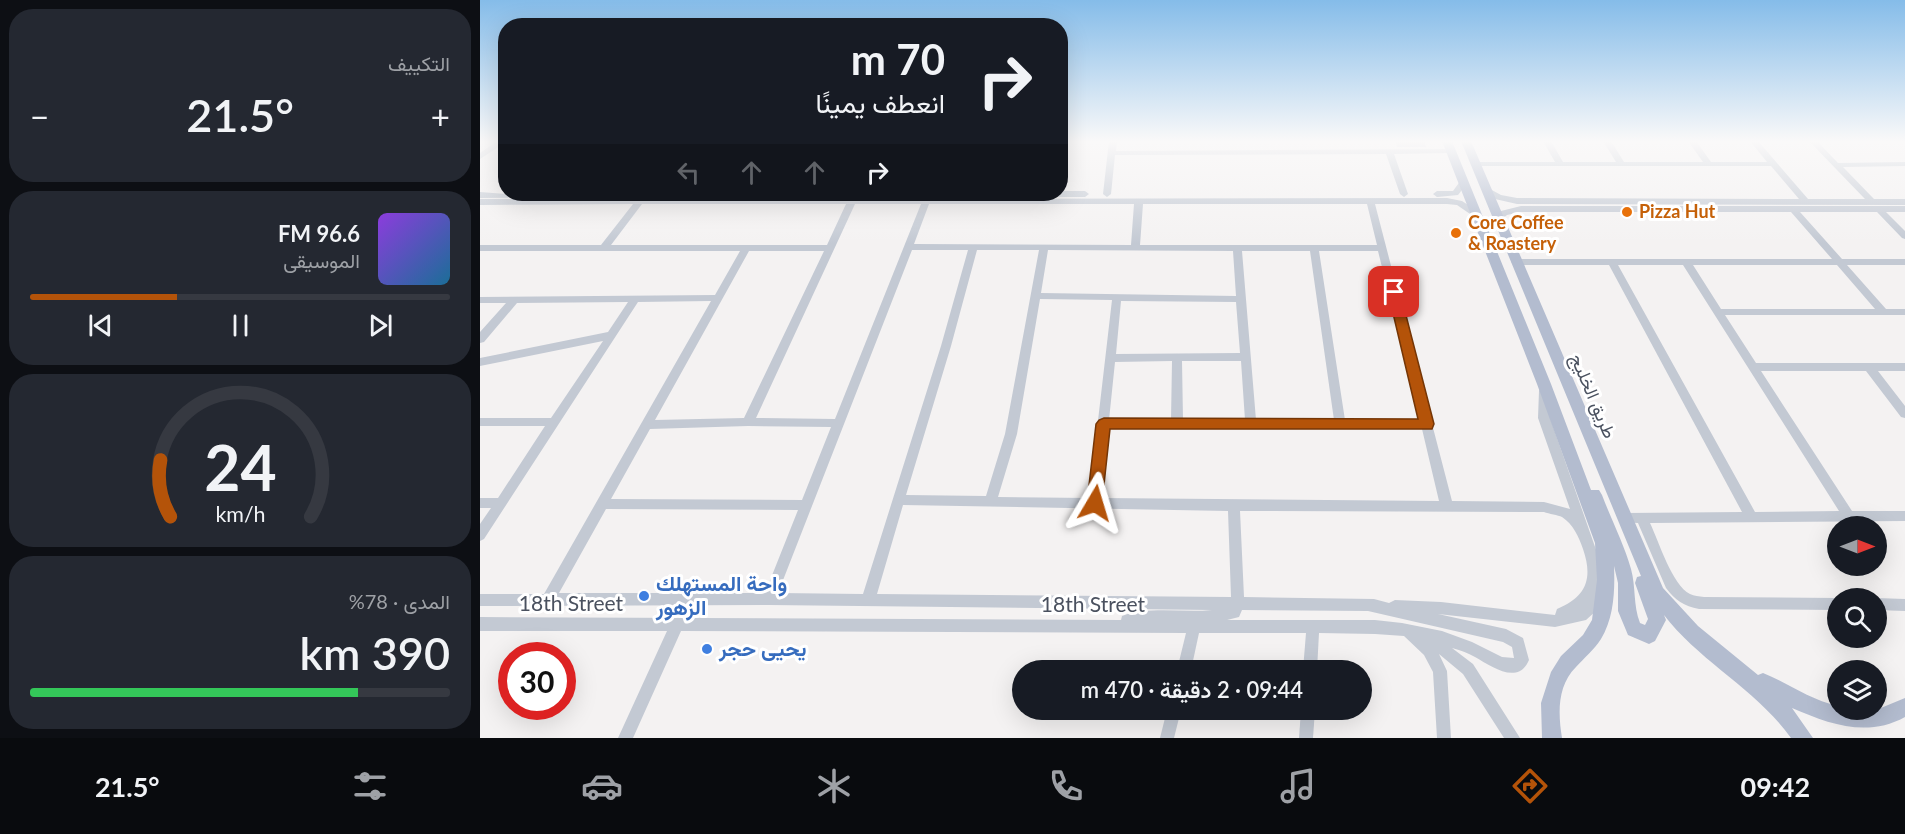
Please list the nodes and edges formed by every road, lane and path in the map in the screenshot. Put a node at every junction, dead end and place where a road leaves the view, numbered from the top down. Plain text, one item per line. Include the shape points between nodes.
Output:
1 (1109, 175) edge
2 (1398, 175) edge
3 (1461, 175) edge
4 (1481, 175) edge
5 (1784, 175) edge
6 (1846, 175) edge
7 (1464, 182) junction
8 (1487, 191) junction
9 (1068, 194) edge
10 (1107, 194) junction
11 (1404, 194) junction
12 (480, 195) edge
13 (498, 195) edge
14 (1417, 197) junction
15 (1068, 200) edge
16 (1370, 200) junction
17 (852, 201) joint
18 (926, 201) edge
19 (1139, 201) junction
20 (480, 202) edge
21 (639, 202) junction
22 (1806, 202) junction
23 (1872, 202) junction
24 (1905, 202) edge
25 (1793, 209) junction
26 (1879, 209) junction
27 (1905, 209) edge
28 (1476, 214) junction
29 (1498, 219) junction
30 (1905, 236) edge
31 (908, 247) junction
32 (973, 247) junction
33 (1044, 247) junction
34 (1135, 247) junction
35 (604, 248) junction
36 (746, 248) junction
37 (829, 248) junction
38 (1237, 248) junction
39 (1314, 248) junction
40 (1383, 248) junction
41 (481, 250) edge
42 (1839, 261) junction
43 (1516, 262) junction
44 (1612, 262) junction
45 (1686, 262) junction
46 (1905, 262) edge
47 (1035, 296) junction
48 (1118, 297) junction
49 (636, 298) junction
50 (718, 298) junction
51 (1241, 299) junction
52 (480, 300) edge
53 (514, 300) junction
54 (1718, 312) junction
55 (1883, 312) junction
56 (1905, 312) edge
57 (612, 335) junction
58 (480, 339) edge
59 (1177, 357) junction
60 (1246, 357) junction
61 (1111, 358) junction
62 (480, 362) edge
63 (1754, 367) junction
64 (1869, 367) junction
65 (1905, 367) edge
66 (1905, 414) edge
67 (480, 422) edge
68 (554, 422) junction
69 (748, 422) junction
70 (839, 423) junction
71 (647, 424) junction
72 (1104, 424) junction
73 (1177, 424) junction
74 (1251, 424) junction
75 (1340, 424) junction
76 (1427, 424) junction
77 (1571, 473) junction
78 (898, 500) junction
79 (991, 501) junction
80 (480, 503) edge
81 (501, 503) junction
82 (1095, 503) junction
83 (602, 504) junction
84 (806, 505) junction
85 (1234, 505) junction
86 (1447, 507) junction
87 (1544, 507) junction
88 (1848, 516) edge
89 (1887, 516) edge
90 (1905, 516) edge
91 (1751, 517) junction
92 (1827, 517) edge
93 (1624, 518) junction
94 (1642, 518) junction
95 (1584, 532) junction
96 (480, 535) edge
97 (1606, 567) junction
98 (770, 599) junction
99 (480, 600) edge
100 (548, 600) junction
101 (868, 600) junction
102 (1827, 604) edge
103 (1887, 604) edge
104 (1905, 604) edge
105 (1238, 605) junction
106 (1368, 605) junction
107 (480, 624) edge
108 (678, 625) junction
109 (1105, 626) junction
110 (1194, 626) junction
111 (1313, 626) junction
112 (1415, 632) junction
113 (1186, 660) edge
114 (1311, 660) edge
115 (1730, 662) junction
116 (1905, 707) edge
117 (1172, 720) edge
118 (1307, 720) edge
119 (625, 738) edge
120 (1167, 738) edge
121 (1306, 738) edge
122 (1444, 738) edge
123 (1513, 738) edge
124 (1552, 738) edge
125 (1803, 738) edge

1 - 10 street
2 - 11 street
3 - 7 main road
4 - 8 main road, طريق الخليج
5 - 22 street
6 - 23 street
7 - 14 street via 1455,193
7 - 28 main road
8 - 22 street via 1517,201
8 - 29 main road, طريق الخليج
9 - 10 street
10 - 11 street
11 - 14 street
12 - 13 street
14 - 16 street
14 - 28 street via 1454,201
15 - 19 street
16 - 19 street
16 - 40 street
17 - 21 street
17 - 37 street
18 - 31 street
19 - 34 street
20 - 21 street
21 - 35 street
22 - 23 street
23 - 24 street
23 - 25 street
25 - 26 street
25 - 29 street via 1521,209 1504,213
25 - 42 street
26 - 27 street
26 - 30 street
28 - 77 main road via 1544,384
29 - 43 main road, طريق الخليج
31 - 32 street
31 - 70 street
32 - 33 street
32 - 78 street
33 - 34 street
33 - 47 street
34 - 38 street
35 - 36 street
35 - 41 street
36 - 37 street
36 - 50 street
37 - 69 street
38 - 39 street
38 - 51 street
39 - 40 street
39 - 75 street
40 - 76 street
42 - 45 street
42 - 46 street
42 - 55 street
43 - 44 street
43 - 93 main road, طريق الخليج
44 - 45 street
44 - 91 street
45 - 54 street
47 - 48 street
47 - 79 street via 1011,434
48 - 51 street
48 - 61 street
49 - 50 street
49 - 53 street
49 - 57 street
50 - 71 street
51 - 60 street
52 - 53 street
53 - 58 street
54 - 55 street
54 - 63 street
55 - 56 street
57 - 62 street
57 - 68 street
59 - 60 street
59 - 61 street
59 - 73 street
60 - 74 street
61 - 72 street
63 - 64 street
63 - 88 street
64 - 65 street
64 - 66 street
67 - 68 street
68 - 81 street
69 - 70 street
69 - 71 street
70 - 84 street
71 - 83 street
72 - 73 street
72 - 82 street
73 - 74 street
74 - 75 street
75 - 76 street
76 - 86 street
77 - 87 street via 1565,499
77 - 93 main road via 1596,497 1626,583 1627,611 1634,629 1649,635 1657,620
77 - 95 street
77 - 97 main road via 1603,543
78 - 79 street
78 - 101 street
79 - 82 street
80 - 81 street
81 - 96 street
82 - 85 street
83 - 84 street
83 - 100 street
84 - 98 street
85 - 86 street
85 - 105 street
86 - 87 street
87 - 95 street via 1566,513
89 - 90 street
91 - 92 street
91 - 94 street
93 - 94 street
93 - 115 main road, طريق الخليج via 1657,593 1676,618 1710,650
94 - 102 street via 1671,584 1689,601
95 - 106 street via 1595,575 1590,594 1570,611 1536,615 1456,603
97 - 106 street via 1592,606 1581,615 1555,621 1441,608
97 - 124 main road via 1604,608 1590,640 1562,670 1554,685
98 - 100 street
98 - 101 street
99 - 100 street
101 - 105 street
103 - 104 street
105 - 106 street
105 - 109 street via 1234,612 1219,616 1147,617
106 - 112 street, 18th Street via 1506,636 1518,643 1522,660 1517,665 1503,666 1456,642
107 - 108 street, 18th Street
108 - 109 street, 18th Street
108 - 119 street
109 - 110 street, 18th Street
110 - 111 street, 18th Street
110 - 113 street
111 - 112 street, 18th Street
111 - 114 street
112 - 122 street via 1440,671
112 - 123 street via 1468,669
115 - 116 main road via 1837,722 1887,721
115 - 125 main road via 1779,705
117 - 120 street
118 - 121 street

